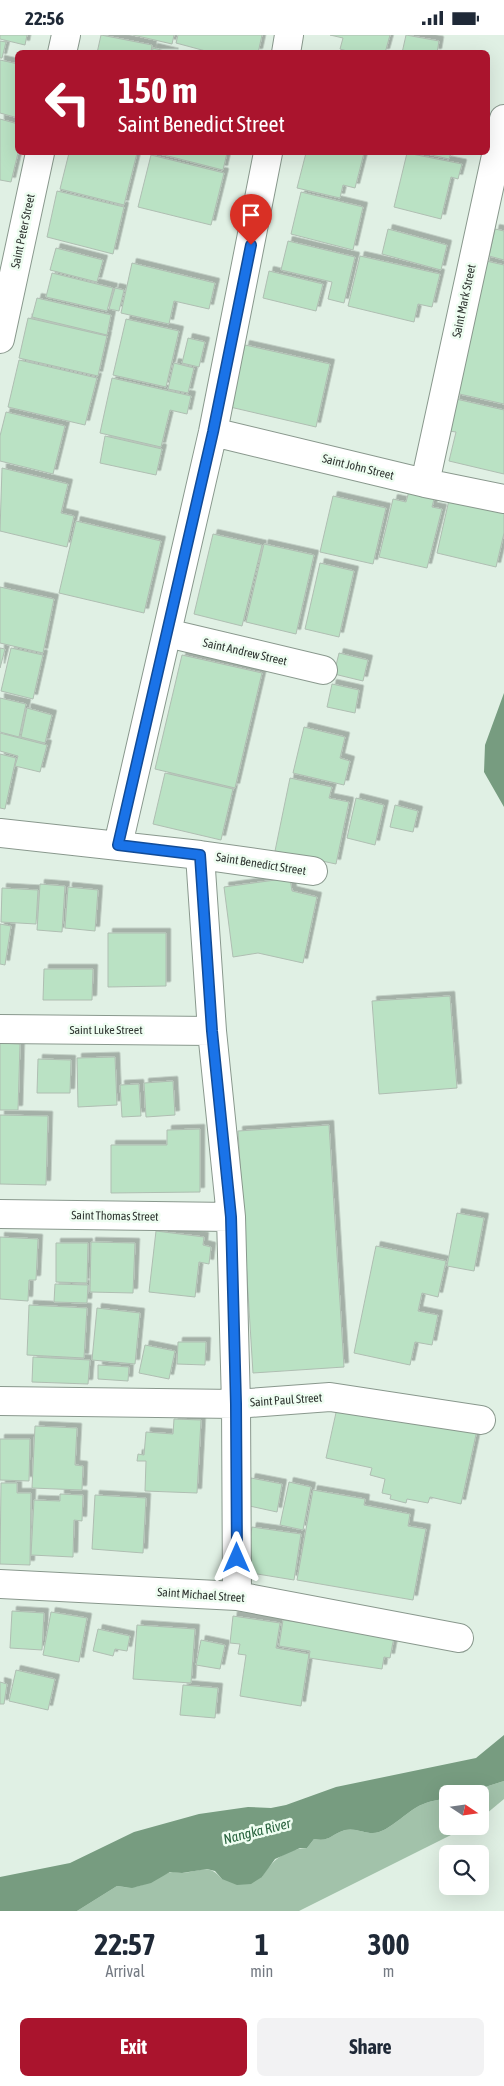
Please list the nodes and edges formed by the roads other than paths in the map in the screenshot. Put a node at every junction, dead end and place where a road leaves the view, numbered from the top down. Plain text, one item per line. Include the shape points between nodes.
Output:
1 (66, 35) edge
2 (289, 35) edge
3 (63, 50) edge
4 (286, 50) edge
5 (504, 119) edge
6 (40, 155) edge
7 (268, 155) edge
8 (0, 339) edge
9 (213, 432) junction
10 (425, 483) junction
11 (504, 499) edge
12 (167, 633) junction
13 (324, 670) dead end
14 (0, 833) edge
15 (118, 845) junction
16 (200, 855) junction
17 (313, 871) dead end
18 (0, 1029) edge
19 (212, 1031) junction
20 (0, 1214) edge
21 (231, 1217) junction
22 (0, 1401) edge
23 (236, 1404) junction
24 (481, 1420) dead end
25 (0, 1584) edge
26 (237, 1596) junction
27 (459, 1638) dead end

1 - 3 street
2 - 4 street
5 - 10 street, Saint Mark Street
6 - 8 street, Saint Peter Street
7 - 9 street
9 - 10 street, Saint John Street
9 - 12 street
10 - 11 street, Saint John Street
12 - 13 street, Saint Andrew Street
12 - 15 street
14 - 15 street, Saint Benedict Street
15 - 16 street, Saint Benedict Street
16 - 17 street, Saint Benedict Street
16 - 19 street
18 - 19 street, Saint Luke Street
19 - 21 street
20 - 21 street, Saint Thomas Street
21 - 23 street
22 - 23 street, Saint Paul Street
23 - 24 street, Saint Paul Street via 330,1397
23 - 26 street
25 - 26 street, Saint Michael Street
26 - 27 street, Saint Michael Street

